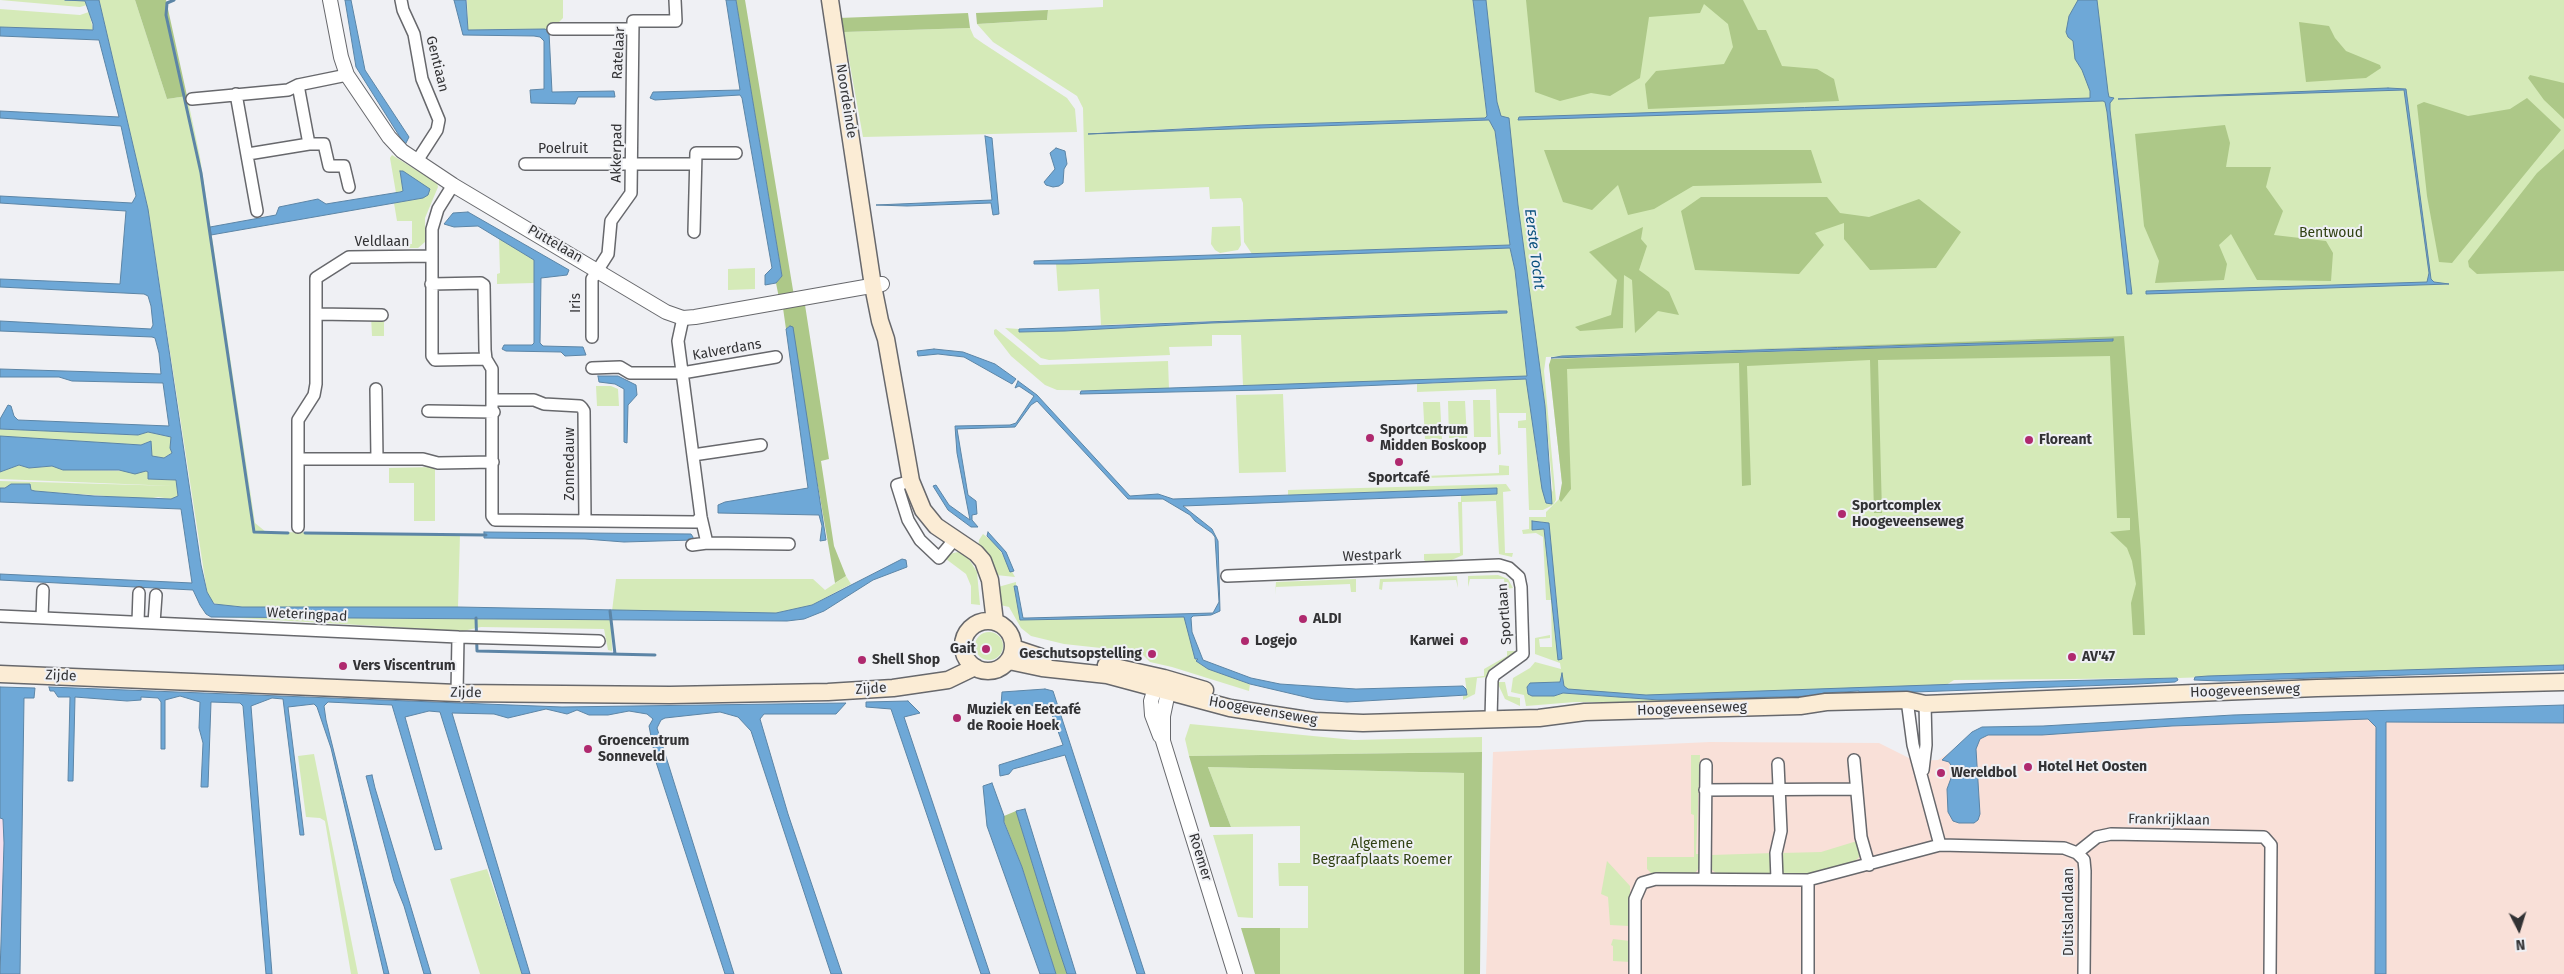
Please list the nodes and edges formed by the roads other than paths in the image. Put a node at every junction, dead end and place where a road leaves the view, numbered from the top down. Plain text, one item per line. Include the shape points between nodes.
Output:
1 (330, 0) edge
2 (401, 0) edge
3 (676, 0) edge
4 (830, 0) edge
5 (633, 29) junction
6 (553, 30) dead end
7 (347, 75) junction
8 (298, 85) junction
9 (633, 87) joint
10 (236, 94) junction
11 (192, 99) dead end
12 (309, 144) junction
13 (736, 153) dead end
14 (248, 154) junction
15 (417, 161) junction
16 (632, 163) junction
17 (525, 164) dead end
18 (695, 164) junction
19 (453, 185) junction
20 (348, 187) dead end
21 (257, 211) dead end
22 (694, 232) dead end
23 (432, 256) junction
24 (598, 270) junction
25 (432, 284) junction
26 (878, 285) junction
27 (316, 314) junction
28 (382, 314) dead end
29 (683, 318) junction
30 (592, 337) dead end
31 (776, 357) dead end
32 (486, 359) junction
33 (592, 368) dead end
34 (682, 373) junction
35 (376, 389) dead end
36 (494, 406) junction
37 (428, 411) dead end
38 (761, 445) dead end
39 (693, 455) junction
40 (298, 459) junction
41 (377, 459) junction
42 (493, 462) junction
43 (911, 481) junction
44 (701, 517) junction
45 (585, 520) junction
46 (298, 527) dead end
47 (707, 543) junction
48 (789, 544) dead end
49 (960, 544) junction
50 (692, 545) dead end
51 (1515, 572) joint
52 (1227, 576) dead end
53 (43, 590) dead end
54 (139, 593) dead end
55 (156, 595) dead end
56 (0, 616) edge
57 (42, 618) junction
58 (138, 622) junction
59 (988, 622) junction
60 (154, 623) junction
61 (458, 637) junction
62 (599, 641) dead end
63 (1011, 654) junction
64 (970, 662) junction
65 (0, 674) edge
66 (2564, 682) edge
67 (1162, 686) junction
68 (457, 693) junction
69 (1926, 704) junction
70 (1908, 705) junction
71 (1492, 714) junction
72 (1854, 760) dead end
73 (1778, 764) dead end
74 (1706, 765) dead end
75 (1923, 775) junction
76 (1780, 789) junction
77 (1856, 789) junction
78 (1705, 790) junction
79 (1940, 845) junction
80 (2077, 853) junction
81 (1869, 865) junction
82 (1705, 879) junction
83 (1777, 879) junction
84 (1808, 880) junction
85 (1235, 974) edge
86 (1635, 974) edge
87 (1808, 974) edge
88 (2084, 974) edge
89 (2270, 974) edge

1 - 7 street, Puttelaan
2 - 15 street, Gentiaan via 414,34 422,79 439,120 437,130
3 - 5 street, Ratelaar via 676,21 633,21
4 - 26 main road, Noordeinde
5 - 6 street
5 - 9 street, Ratelaar
7 - 8 street
7 - 15 street, Puttelaan via 389,137
8 - 10 street via 288,90
8 - 12 street
9 - 16 street, Akkerpad
10 - 11 street
10 - 14 street
12 - 14 street
12 - 20 street via 324,144 329,166 344,166
13 - 18 street via 696,153
14 - 21 street
15 - 19 street, Puttelaan
16 - 17 street, Poelruit
16 - 18 street, Poelruit
16 - 24 street, Akkerpad via 631,193 611,221 608,254
18 - 22 street
19 - 23 street via 433,220
19 - 24 street, Puttelaan
23 - 25 street
23 - 27 street, Veldlaan via 349,257 316,278
24 - 29 street, Puttelaan via 666,312
24 - 30 street, Iris via 591,284
25 - 32 street, Zonnedauw via 484,285
25 - 32 street via 432,356 435,360
26 - 29 street
26 - 43 main road, Noordeinde via 888,323 886,339
27 - 28 street
27 - 40 street, Veldlaan via 316,384 314,395 298,420
29 - 34 street, Kalverdans via 678,341
31 - 34 street, Kalverdans
32 - 36 street, Zonnedauw via 492,369
33 - 34 street, Kalverdans via 620,367 630,373
34 - 39 street, Kalverdans
35 - 41 street
36 - 37 street, Zonnedauw
36 - 42 street, Zonnedauw
36 - 45 street, Zonnedauw via 534,400 582,408
38 - 39 street
39 - 44 street, Kalverdans
40 - 41 street
40 - 46 street, Veldlaan
41 - 42 street
42 - 45 street, Zonnedauw via 492,516 495,520
43 - 49 main road, Noordeinde via 923,510 936,526
43 - 49 street via 898,485 908,520 920,540 939,558
44 - 45 street, Zonnedauw via 696,522
44 - 47 street, Kalverdans
47 - 48 street
47 - 50 street
49 - 59 main road, Noordeinde via 976,553 987,570
51 - 52 street, Westpark via 1499,565
51 - 71 street, Sportlaan via 1522,587 1523,654 1496,672 1492,680
53 - 57 street
54 - 58 street
55 - 60 street
56 - 57 street, Weteringpad
57 - 58 street, Weteringpad
58 - 60 street, Weteringpad
59 - 63 main road via 1009,631
59 - 64 main road via 970,628 965,636 963,644
60 - 61 street, Weteringpad
61 - 62 street, Weteringpad
61 - 68 street
63 - 64 main road via 1002,667 993,671
63 - 67 main road, Hoogeveenseweg via 1050,670 1107,675
64 - 68 main road, Zijde via 932,682 860,690 723,694
65 - 68 main road, Zijde
66 - 69 main road, Hoogeveenseweg via 2317,688
67 - 71 main road, Hoogeveenseweg via 1230,708 1314,721 1363,723
67 - 85 street, Roemer via 1151,701 1152,715 1163,741
69 - 70 main road, Hoogeveenseweg
69 - 75 street
70 - 71 main road, Hoogeveenseweg via 1826,702 1800,706 1585,712 1539,718
70 - 75 street via 1913,745
72 - 77 street
73 - 76 street
74 - 78 street
75 - 79 street
76 - 77 street
76 - 78 street
76 - 83 street
77 - 81 street via 1861,837
78 - 82 street
79 - 80 street via 2064,848
79 - 81 street
80 - 88 street, Duitslandlaan via 2084,860 2085,871
80 - 89 street, Frankrijklaan via 2097,836 2111,834 2264,837 2271,845
81 - 84 street
82 - 83 street
82 - 86 street via 1656,878 1642,883 1635,899
83 - 84 street
84 - 87 street

